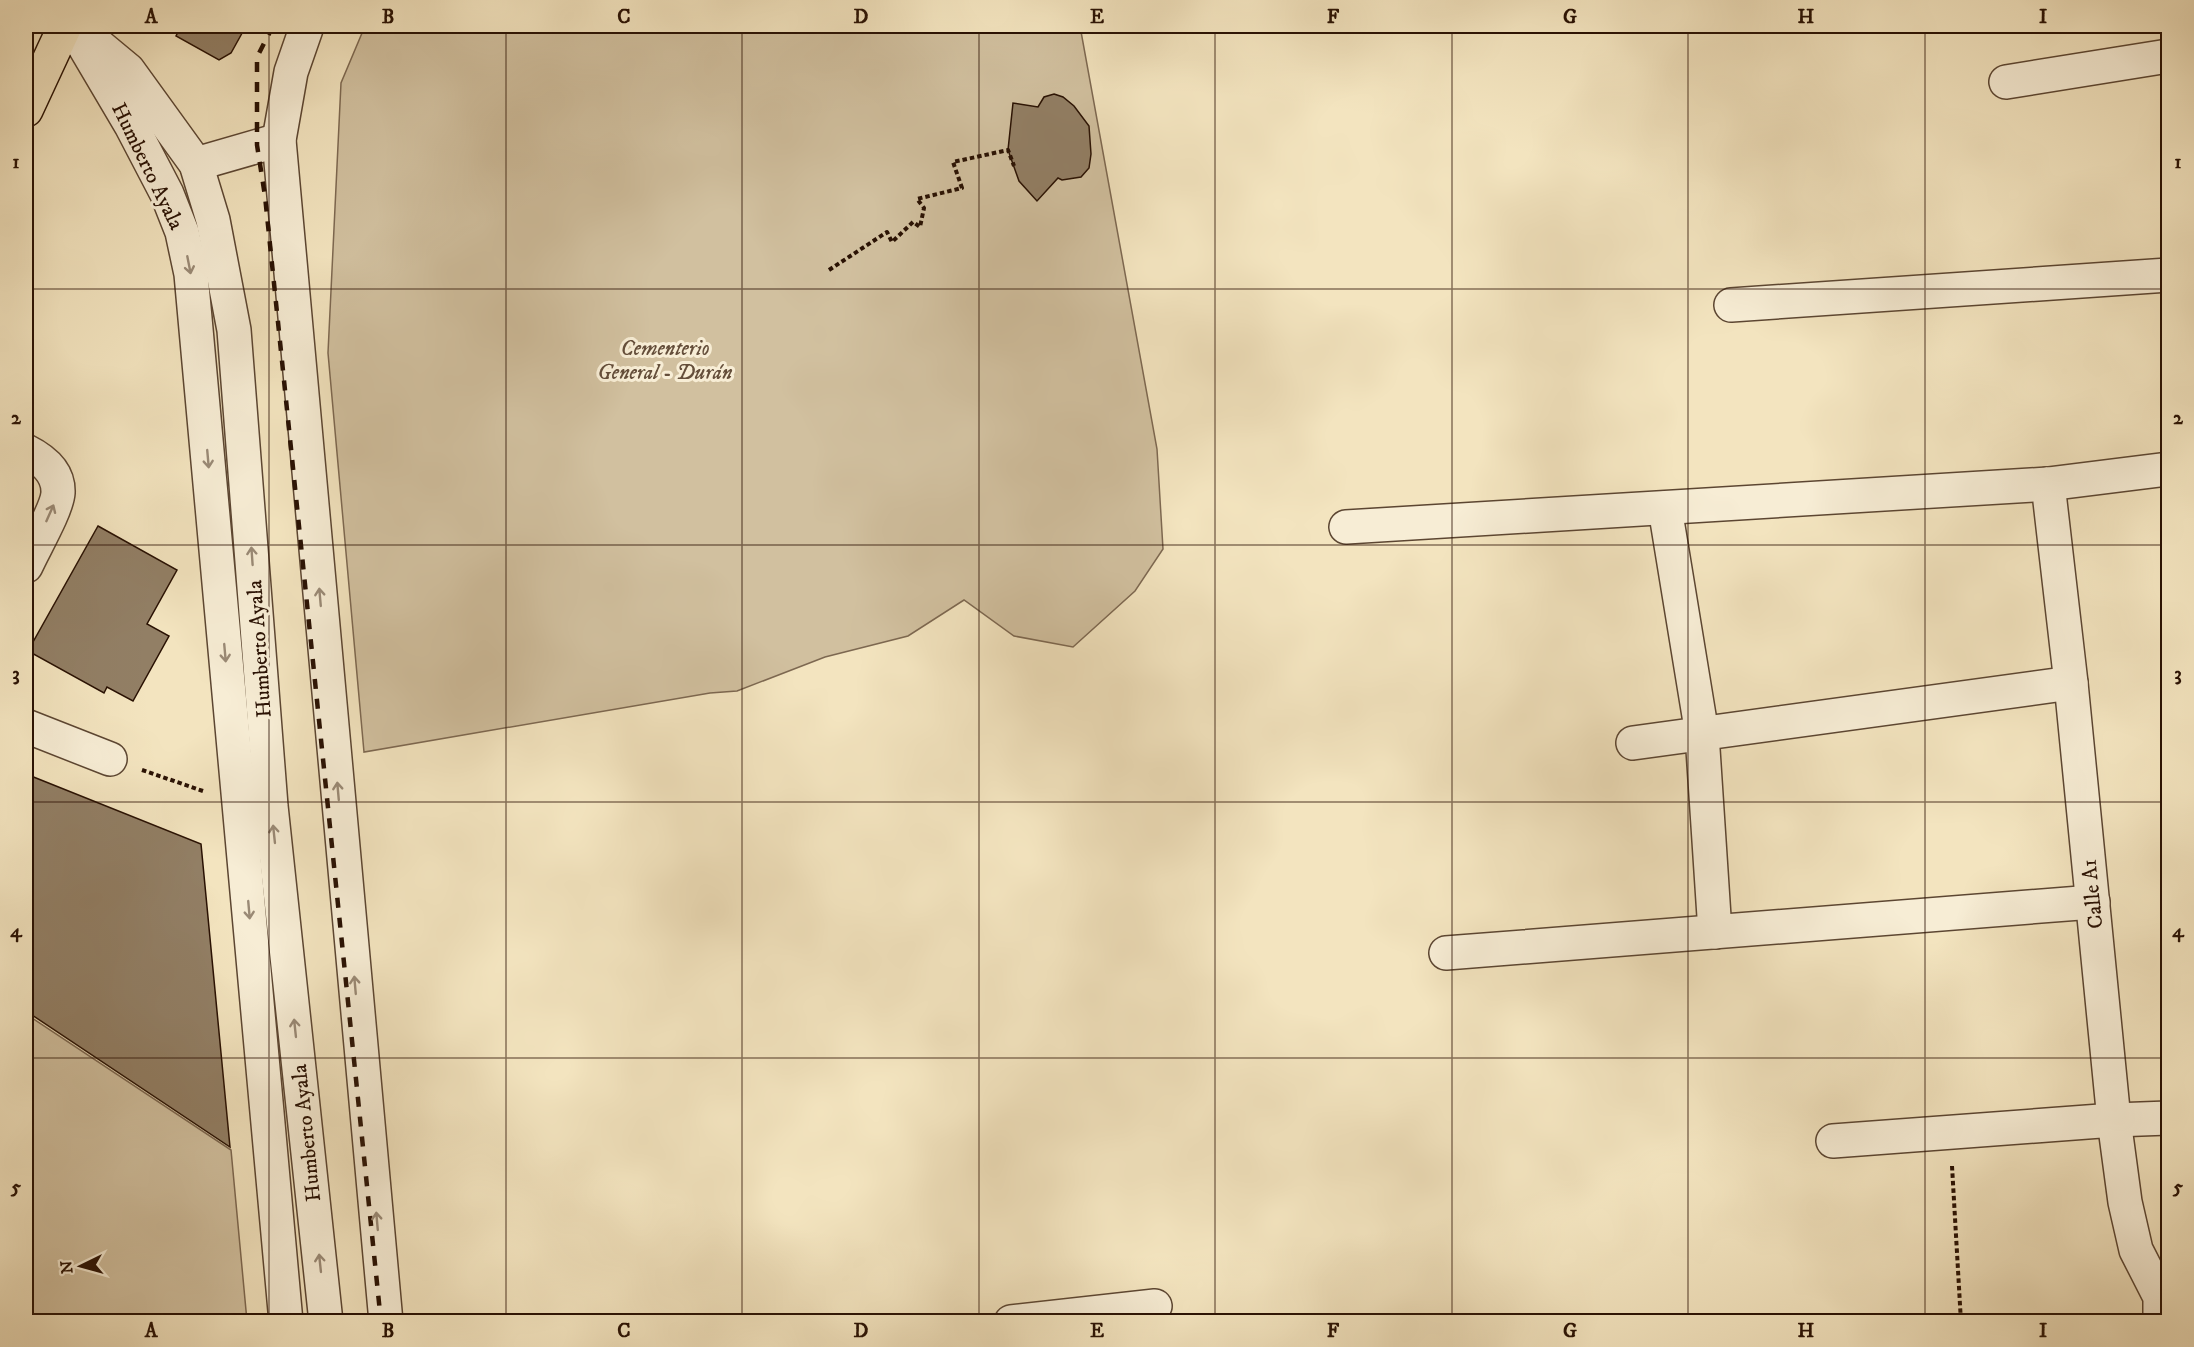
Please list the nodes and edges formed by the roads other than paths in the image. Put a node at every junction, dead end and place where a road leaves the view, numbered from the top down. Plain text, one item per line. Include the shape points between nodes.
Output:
1 (65, 26) edge
2 (73, 26) edge
3 (307, 26) edge
4 (2169, 56) edge
5 (2006, 82) dead end
6 (26, 110) edge
7 (279, 140) junction
8 (196, 164) junction
9 (2169, 275) edge
10 (1731, 305) dead end
11 (26, 451) edge
12 (2169, 469) edge
13 (2048, 484) junction
14 (1665, 508) junction
15 (1347, 527) dead end
16 (26, 566) edge
17 (2071, 683) junction
18 (26, 726) edge
19 (1702, 734) junction
20 (1633, 743) dead end
21 (110, 759) road end
22 (2093, 903) junction
23 (1716, 932) junction
24 (1446, 953) dead end
25 (2169, 1118) edge
26 (2114, 1120) junction
27 (1833, 1141) dead end
28 (1155, 1306) dead end
29 (2163, 1306) edge
30 (286, 1322) edge
31 (326, 1322) edge
32 (386, 1322) edge
33 (1011, 1322) edge

1 - 6 main road
2 - 8 street, Humberto Ayala via 128,70
2 -> 30 street, Humberto Ayala via 132,125 167,194 182,232 191,274
3 - 7 street via 291,72
4 - 5 street
7 - 8 street
32 -> 7 street
31 -> 8 street, Humberto Ayala via 271,806 234,330 213,220
9 - 10 street
16 -> 11 street via 58,493 55,477 42,459
12 - 13 street
13 - 14 street
13 - 17 street, Calle A1
14 - 15 street
14 - 19 street
17 - 19 street
17 - 22 street, Calle A1
18 - 21 street
19 - 20 street
19 - 23 street
22 - 23 street
22 - 26 street, Calle A1
23 - 24 street
25 - 26 street
26 - 27 street
26 - 29 street, Calle A1 via 2136,1250
28 - 33 street

